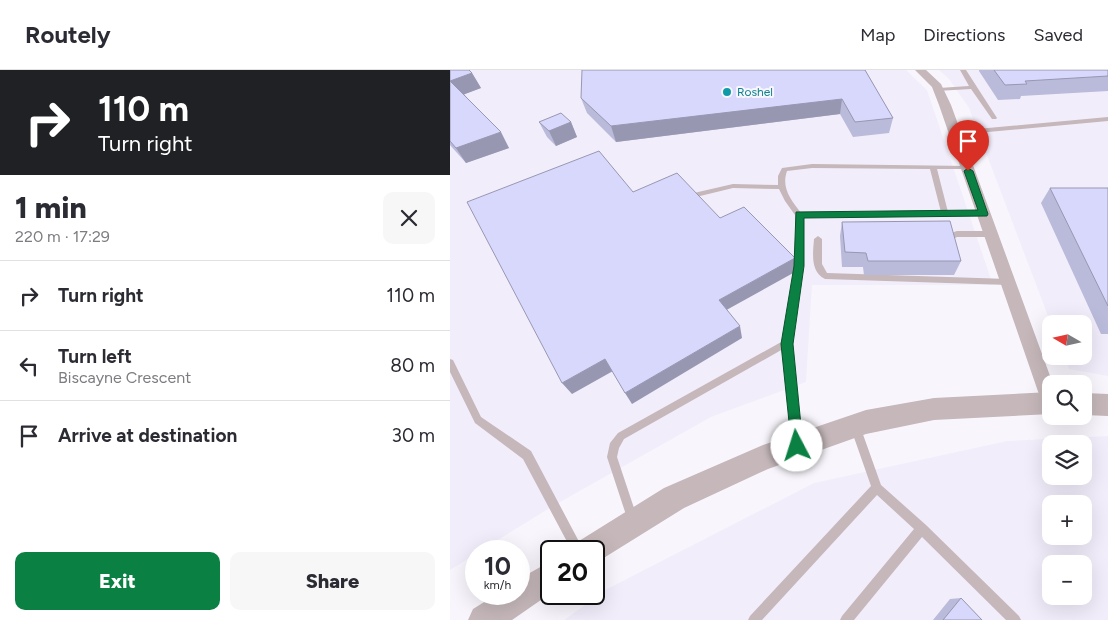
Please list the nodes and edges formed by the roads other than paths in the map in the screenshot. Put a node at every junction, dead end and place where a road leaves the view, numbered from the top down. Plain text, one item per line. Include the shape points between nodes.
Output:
1 (920, 70) edge
2 (963, 70) edge
3 (973, 87) junction
4 (939, 90) junction
5 (994, 118) dead end
6 (1108, 119) edge
7 (955, 133) junction
8 (933, 167) junction
9 (967, 167) junction
10 (782, 187) junction
11 (696, 195) edge
12 (945, 214) junction
13 (984, 214) junction
14 (799, 215) junction
15 (991, 234) junction
16 (818, 239) dead end
17 (952, 249) edge
18 (1008, 282) junction
19 (787, 344) junction
20 (450, 363) edge
21 (1042, 377) edge
22 (1042, 403) edge
23 (1092, 404) edge
24 (1108, 405) edge
25 (855, 426) junction
26 (797, 446) junction
27 (877, 488) junction
28 (634, 523) junction
29 (922, 529) junction
30 (572, 540) edge
31 (605, 541) edge
32 (540, 583) edge
33 (484, 620) edge
34 (754, 620) edge
35 (846, 620) edge
36 (1015, 620) edge

1 - 4 street
2 - 3 lane
3 - 4 lane
3 - 5 lane
4 - 7 street
6 - 7 lane
7 - 9 street
8 - 9 lane
8 - 10 lane via 784,169
8 - 12 lane
9 - 13 street
10 - 11 lane via 733,186
10 - 14 lane via 782,193
12 - 13 lane
12 - 14 lane
13 - 15 street
14 - 19 lane via 799,266
15 - 17 lane via 951,236
15 - 18 street
16 - 18 lane via 817,266 825,276 958,277
18 - 21 street
19 - 26 lane
19 - 28 lane via 621,436 612,457
20 - 30 lane via 478,420 527,455
22 - 25 street via 934,409
23 - 24 street
25 - 26 street
25 - 27 lane
26 - 28 street via 674,498
27 - 29 lane
27 - 34 lane
28 - 31 street
29 - 35 lane
29 - 36 lane
32 - 33 street

